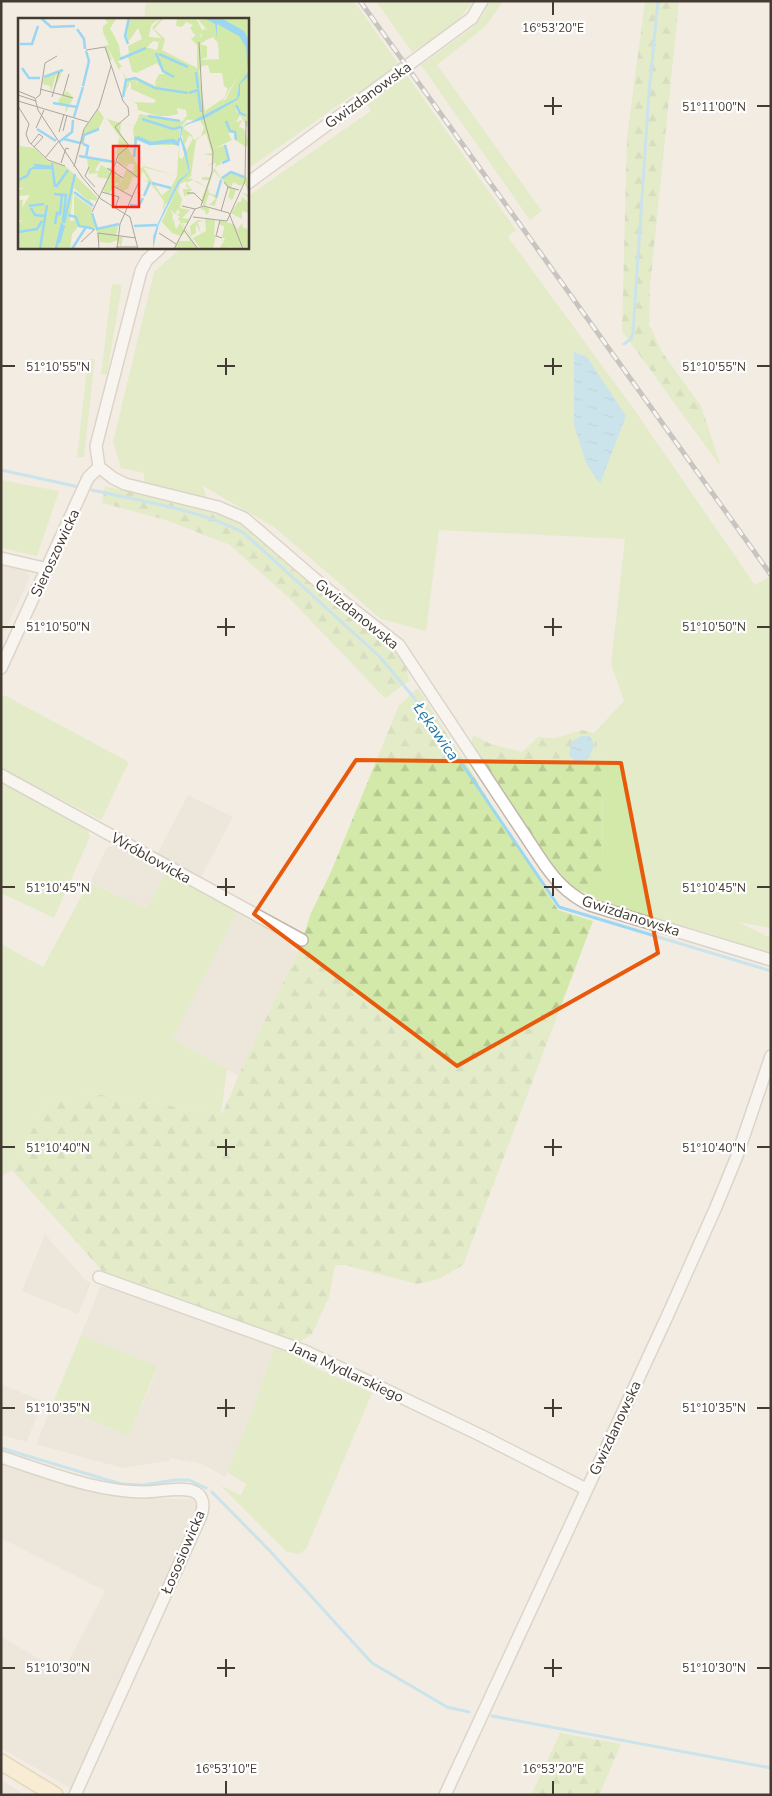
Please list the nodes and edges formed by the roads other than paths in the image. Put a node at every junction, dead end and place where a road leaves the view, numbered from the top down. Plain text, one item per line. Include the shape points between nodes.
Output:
1 (482, 1) edge
2 (249, 182) edge
3 (159, 249) edge
4 (99, 467) junction
5 (1, 558) edge
6 (48, 569) junction
7 (1, 668) edge
8 (1, 775) edge
9 (302, 940) dead end
10 (771, 960) edge
11 (771, 1056) edge
12 (99, 1277) dead end
13 (1, 1457) edge
14 (586, 1489) junction
15 (1, 1762) edge
16 (55, 1795) edge
17 (75, 1795) edge
18 (445, 1795) edge

1 - 2 street, Gwizdanowska via 472,18
3 - 4 street via 140,271 96,446
4 - 6 street, Sieroszowicka via 88,478
4 - 10 street, Gwizdanowska via 125,484 218,507 244,518 322,585 399,644 552,877 567,891 590,905
5 - 6 street
6 - 7 street, Sieroszowicka
8 - 9 street, Wróblowicka
11 - 14 street, Gwizdanowska via 716,1207
12 - 14 street, Jana Mydlarskiego via 305,1351
13 - 17 street, Łososiowicka via 120,1491 191,1490 200,1496 204,1506
14 - 18 street, Gwizdanowska
15 - 16 street

